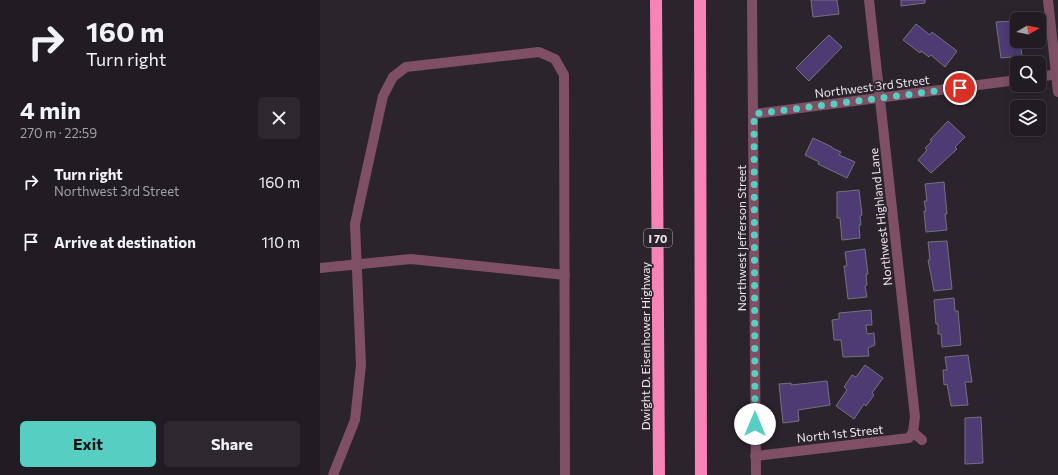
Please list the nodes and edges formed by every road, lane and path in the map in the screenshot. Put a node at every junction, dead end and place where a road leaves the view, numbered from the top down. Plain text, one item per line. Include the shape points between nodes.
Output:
1 (656, 0) edge
2 (700, 0) edge
3 (752, 0) edge
4 (870, 0) edge
5 (1048, 0) edge
6 (1057, 74) edge
7 (1046, 76) edge
8 (1010, 81) edge
9 (1058, 92) edge
10 (881, 99) junction
11 (754, 114) junction
12 (356, 264) junction
13 (320, 268) edge
14 (565, 275) junction
15 (913, 432) junction
16 (922, 440) dead end
17 (756, 456) junction
18 (333, 475) edge
19 (565, 475) edge
20 (659, 475) edge
21 (701, 475) edge
22 (756, 475) edge

1 - 20 highway, Dwight D. Eisenhower Highway / I 70
2 - 21 highway
3 - 11 street, Northwest Jefferson Street
4 - 10 street, Northwest Highland Lane
5 - 6 street
6 - 7 street
6 - 9 street
8 - 10 street, Northwest 3rd Street
10 - 11 street, Northwest 3rd Street
10 - 15 street, Northwest Highland Lane via 915,417
11 - 17 street, Northwest Jefferson Street
12 - 13 street
12 - 14 street via 410,258
12 - 14 street via 355,224 383,96 393,77 406,68 539,52 555,59 564,75
12 - 18 street via 361,365 355,420
14 - 19 street
15 - 16 street
15 - 17 street, North 1st Street via 909,438
17 - 22 street, Northwest Jefferson Street

